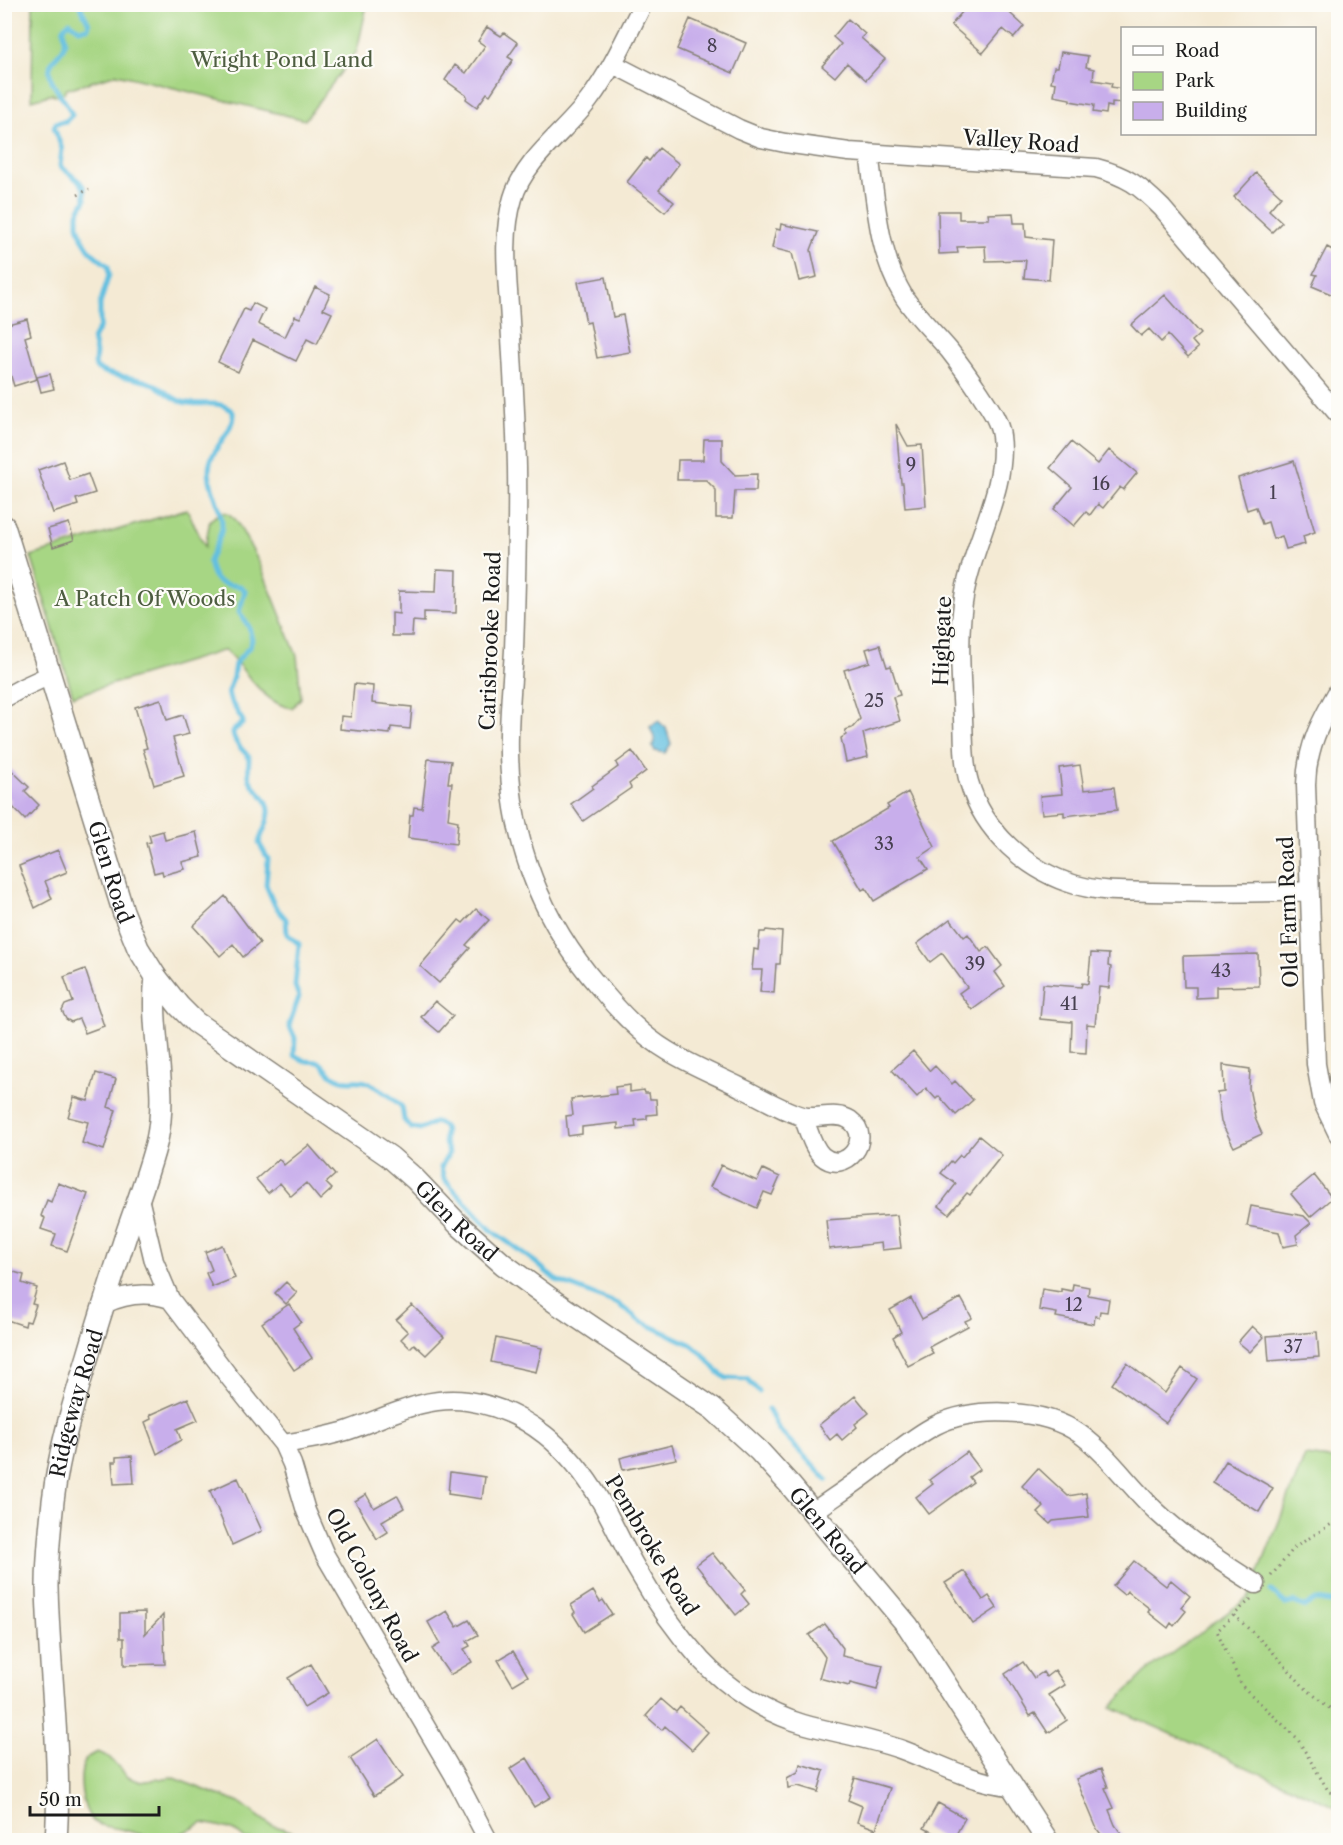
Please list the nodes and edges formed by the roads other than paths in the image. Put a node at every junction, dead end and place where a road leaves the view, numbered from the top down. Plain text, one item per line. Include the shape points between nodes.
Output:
1 (643, 4) edge
2 (612, 64) junction
3 (869, 153) junction
4 (1338, 414) edge
5 (4, 526) edge
6 (50, 675) junction
7 (1338, 691) edge
8 (4, 698) edge
9 (1310, 891) junction
10 (156, 977) junction
11 (803, 1117) dead end
12 (1338, 1134) edge
13 (139, 1198) junction
14 (170, 1299) junction
15 (104, 1304) junction
16 (283, 1444) junction
17 (813, 1512) junction
18 (1260, 1586) road end
19 (1011, 1786) junction
20 (56, 1840) edge
21 (488, 1840) edge
22 (1047, 1840) edge

1 - 2 street, Carisbrooke Road
2 - 3 street, Valley Road via 761,138
2 - 11 street, Carisbrooke Road via 581,110 522,176 508,221 517,477 509,756 516,814 530,872 549,917 573,955 620,1011 668,1052
3 - 4 street, Valley Road via 1096,168 1132,181 1162,208
3 - 9 street, Highgate via 883,244 894,277 919,317 968,375 993,412 1000,432 998,476 969,573 962,622 966,764 984,816 1029,863 1060,880 1084,887 1202,893
5 - 6 street, Glen Road
6 - 8 street
6 - 10 street, Glen Road via 123,911 138,948
7 - 9 street, Old Farm Road via 1316,732 1308,758
9 - 12 street, Old Farm Road via 1317,1074 1325,1110
10 - 13 street, Ridgeway Road via 154,1012 161,1115
10 - 17 street, Glen Road via 205,1030 390,1157 463,1229 515,1273 722,1416
13 - 14 street, Old Colony Road via 154,1261
13 - 15 street, Ridgeway Road
14 - 15 street via 136,1294
14 - 16 street, Old Colony Road
15 - 20 street, Ridgeway Road via 60,1451 48,1549
16 - 19 street, Pembroke Road via 328,1436 441,1400 469,1401 521,1418 549,1437 581,1471 650,1591 685,1641 738,1691 801,1724 896,1748 984,1782
16 - 21 street, Old Colony Road via 325,1555
17 - 18 street via 936,1425 969,1414 1018,1414 1055,1422 1080,1434 1167,1521
17 - 19 street, Glen Road via 908,1626
19 - 22 street, Glen Road

